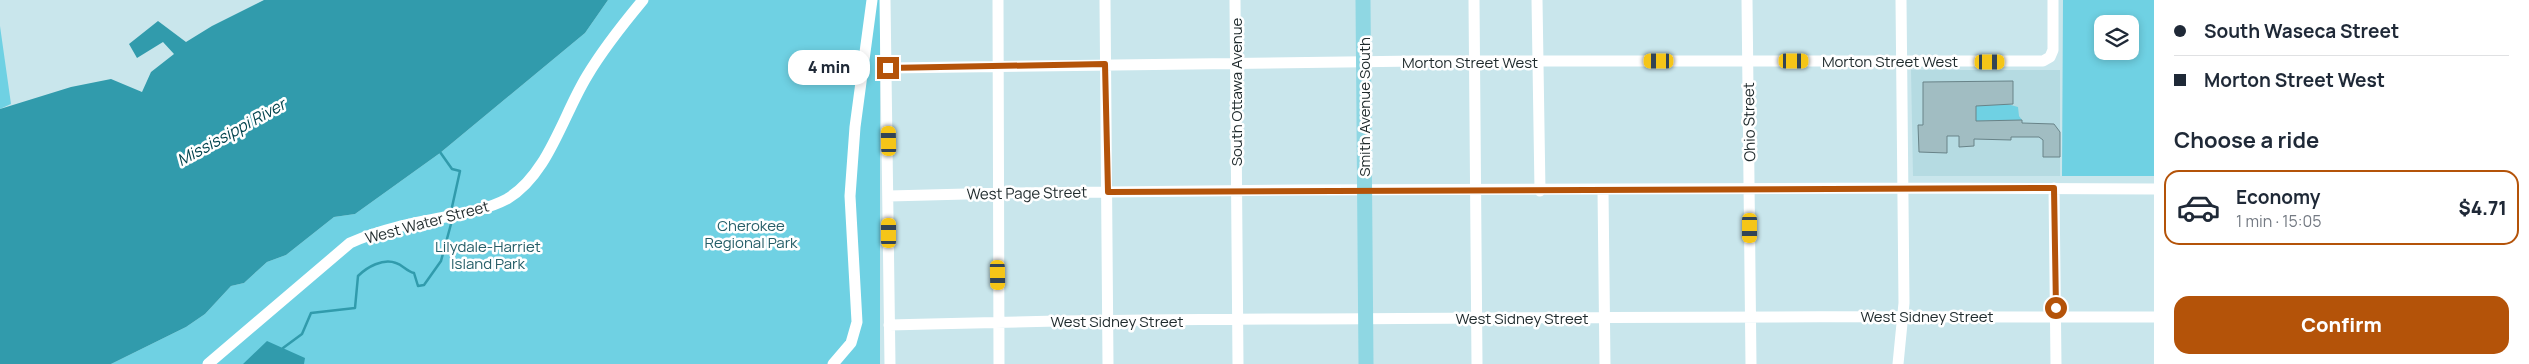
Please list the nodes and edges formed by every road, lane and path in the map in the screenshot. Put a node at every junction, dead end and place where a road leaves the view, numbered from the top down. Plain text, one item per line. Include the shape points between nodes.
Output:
1 (643, 0) edge
2 (872, 0) edge
3 (885, 0) edge
4 (998, 0) edge
5 (1105, 0) edge
6 (1235, 0) edge
7 (1363, 0) edge
8 (1474, 0) edge
9 (1538, 0) edge
10 (1747, 0) edge
11 (1901, 0) edge
12 (2053, 0) edge
13 (1748, 61) junction
14 (1902, 61) junction
15 (1364, 62) junction
16 (1538, 62) junction
17 (1474, 63) junction
18 (1105, 64) junction
19 (1236, 64) junction
20 (998, 65) junction
21 (888, 68) junction
22 (1902, 188) junction
23 (2054, 188) junction
24 (1749, 189) junction
25 (2154, 189) edge
26 (1365, 190) junction
27 (1603, 190) junction
28 (1476, 191) junction
29 (1540, 191) junction
30 (1108, 192) junction
31 (1236, 192) junction
32 (997, 193) junction
33 (889, 196) junction
34 (1901, 315) junction
35 (1750, 316) junction
36 (2056, 316) junction
37 (1604, 317) junction
38 (2154, 317) edge
39 (1366, 318) junction
40 (1477, 318) junction
41 (1107, 320) junction
42 (1237, 320) junction
43 (999, 321) junction
44 (890, 325) junction
45 (2056, 363) edge
46 (208, 364) edge
47 (833, 364) edge
48 (890, 364) edge
49 (999, 364) edge
50 (1108, 364) edge
51 (1238, 364) edge
52 (1366, 364) edge
53 (1477, 364) edge
54 (1605, 364) edge
55 (1751, 364) edge
56 (1898, 364) edge

1 - 46 street, West Water Street via 587,76 530,180 508,198 486,208 371,234 350,243
2 - 47 street via 854,127 850,196 857,322 851,343
3 - 21 street
4 - 20 street
5 - 18 street
6 - 19 street, South Ottawa Avenue
7 - 15 main road, Smith Avenue South
8 - 17 street
9 - 16 street
10 - 13 street, Ohio Street
11 - 14 street
12 - 14 street, Morton Street West via 2053,50 2043,61
13 - 14 street, Morton Street West
13 - 16 street, Morton Street West
13 - 24 street, Ohio Street
14 - 22 street
15 - 17 street, Morton Street West
15 - 19 street, Morton Street West
15 - 26 main road, Smith Avenue South
16 - 17 street, Morton Street West
16 - 29 street
17 - 28 street
18 - 19 street, Morton Street West
18 - 20 street, Morton Street West
18 - 30 street
19 - 31 street, South Ottawa Avenue
20 - 21 street, Morton Street West
20 - 32 street
21 - 33 street
22 - 23 street, West Page Street
22 - 24 street, West Page Street
22 - 34 street via 1904,303
23 - 25 street, West Page Street
23 - 36 street
24 - 27 street, West Page Street
24 - 35 street, Ohio Street
26 - 28 street, West Page Street
26 - 31 street, West Page Street
26 - 39 main road, Smith Avenue South
27 - 29 street, West Page Street
27 - 37 street
28 - 29 street, West Page Street
28 - 40 street
30 - 31 street, West Page Street
30 - 32 street, West Page Street
30 - 41 street
31 - 42 street, South Ottawa Avenue
32 - 33 street, West Page Street
32 - 43 street
33 - 44 street
34 - 35 street, West Sidney Street
34 - 36 street, West Sidney Street
34 - 56 street
35 - 37 street, West Sidney Street
35 - 55 street, Ohio Street
36 - 38 street, West Sidney Street
36 - 45 street
37 - 40 street, West Sidney Street
37 - 54 street
39 - 40 street, West Sidney Street
39 - 42 street, West Sidney Street
39 - 52 main road, Smith Avenue South
40 - 53 street
41 - 42 street, West Sidney Street
41 - 43 street, West Sidney Street
41 - 50 street
42 - 51 street, South Ottawa Avenue
43 - 44 street, West Sidney Street
43 - 49 street
44 - 48 street

